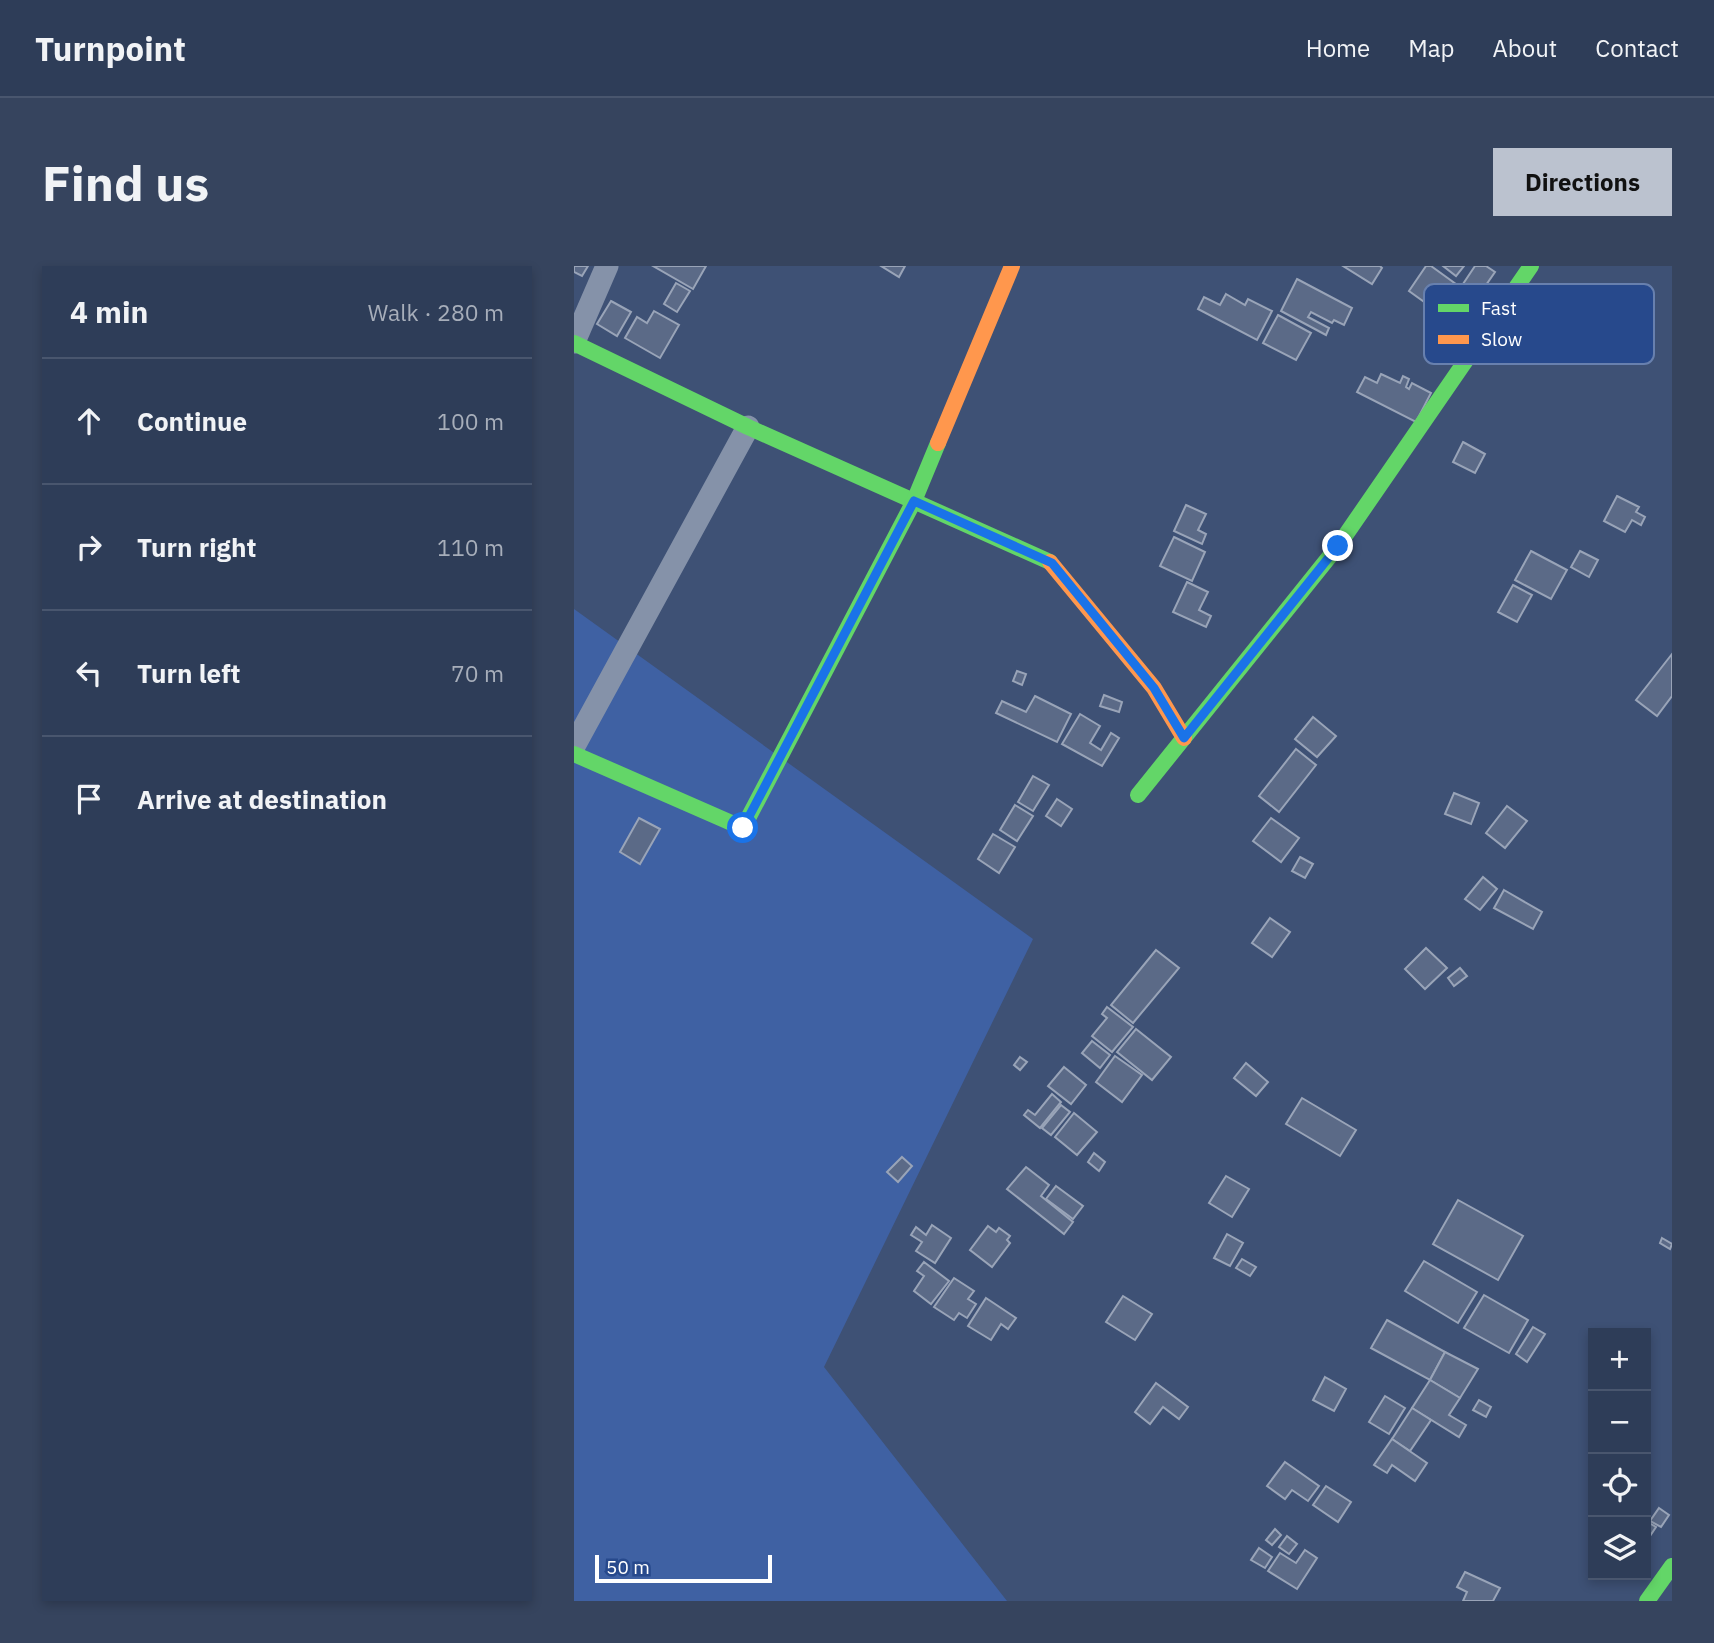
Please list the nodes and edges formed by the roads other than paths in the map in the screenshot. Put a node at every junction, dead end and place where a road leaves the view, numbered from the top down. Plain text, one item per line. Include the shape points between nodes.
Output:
1 (607, 266) edge
2 (1012, 266) edge
3 (1531, 266) edge
4 (1519, 284) edge
5 (574, 342) edge
6 (1463, 364) edge
7 (748, 427) junction
8 (914, 501) junction
9 (1184, 738) junction
10 (574, 746) edge
11 (574, 754) edge
12 (1138, 795) dead end
13 (1672, 1566) edge
14 (1647, 1601) edge

1 - 5 street
2 - 8 street
3 - 4 street
5 - 7 street
6 - 9 street via 1338,546
7 - 8 street
7 - 10 street
8 - 9 street via 1052,563 1154,688
8 - 11 street via 743,828
9 - 12 street
13 - 14 street

